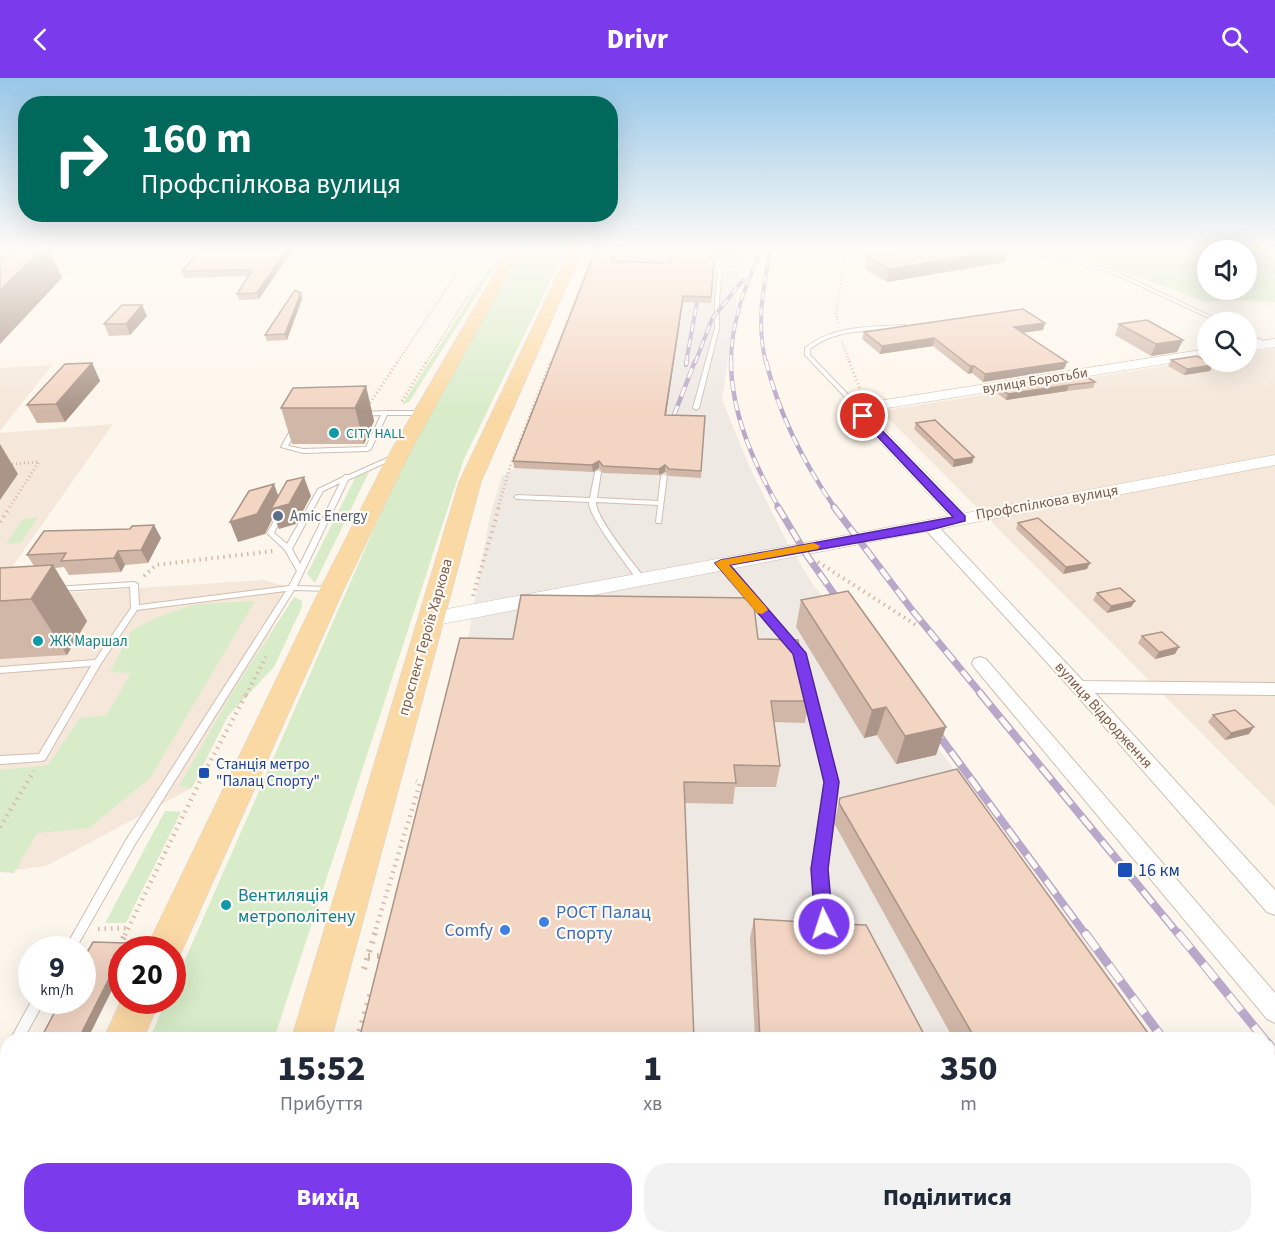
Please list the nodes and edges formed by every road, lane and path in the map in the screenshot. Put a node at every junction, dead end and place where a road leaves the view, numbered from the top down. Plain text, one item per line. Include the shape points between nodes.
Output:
1 (437, 303) edge
2 (463, 303) edge
3 (485, 303) edge
4 (552, 303) edge
5 (575, 303) edge
6 (718, 303) edge
7 (1181, 303) edge
8 (1199, 312) edge
9 (914, 325) edge
10 (1197, 355) edge
11 (696, 408) dead end
12 (862, 411) junction
13 (385, 413) junction
14 (394, 413) junction
15 (421, 413) junction
16 (363, 414) junction
17 (353, 415) edge
18 (298, 422) edge
19 (399, 454) junction
20 (1275, 460) edge
21 (0, 465) edge
22 (598, 472) dead end
23 (347, 476) junction
24 (664, 476) dead end
25 (320, 490) junction
26 (309, 493) dead end
27 (517, 497) dead end
28 (592, 500) junction
29 (661, 503) junction
30 (284, 507) edge
31 (961, 518) junction
32 (0, 522) edge
33 (659, 522) dead end
34 (930, 526) junction
35 (288, 549) junction
36 (817, 562) dead end
37 (721, 563) junction
38 (300, 570) junction
39 (144, 576) dead end
40 (641, 579) junction
41 (292, 588) junction
42 (332, 589) junction
43 (52, 590) edge
44 (135, 608) junction
45 (469, 612) junction
46 (431, 619) junction
47 (916, 625) dead end
48 (270, 650) dead end
49 (97, 663) junction
50 (980, 663) dead end
51 (0, 670) edge
52 (1079, 687) junction
53 (1275, 689) edge
54 (42, 758) junction
55 (0, 760) edge
56 (424, 795) edge
57 (0, 827) edge
58 (1275, 905) edge
59 (128, 928) junction
60 (77, 936) edge
61 (92, 936) edge
62 (124, 936) edge
63 (171, 936) edge
64 (825, 943) edge
65 (384, 945) edge
66 (368, 956) junction
67 (381, 956) junction
68 (378, 967) edge
69 (364, 969) dead end
70 (375, 977) edge
71 (1275, 1011) edge
72 (31, 1014) edge
73 (135, 1014) edge
74 (21, 1032) edge
75 (127, 1032) edge
76 (313, 1032) edge
77 (359, 1032) edge

1 - 16 path
2 - 14 path
3 - 15 main road
4 - 46 main road, проспект Героїв Харкова via 474,472
5 - 45 path via 510,467
6 - 11 lane via 717,328
7 - 8 lane
9 - 12 lane via 839,333 807,348 808,355
10 - 12 street, вулиця Боротьби via 872,406
12 - 31 street
13 - 14 lane
13 - 16 lane
13 - 18 lane via 368,449 303,451 284,447
14 - 15 lane
15 - 19 main road
16 - 17 lane
19 - 23 lane
19 - 42 main road
20 - 31 street, Профспілкова вулиця
21 - 32 path via 39,462
22 - 28 lane
23 - 25 lane
23 - 38 lane
24 - 29 lane
25 - 26 lane
25 - 35 lane
27 - 28 lane
28 - 29 lane
28 - 40 lane via 599,520
29 - 33 lane
30 - 35 lane via 270,533
31 - 34 street, Профспілкова вулиця
34 - 37 street, Профспілкова вулиця
34 - 52 street, вулиця Відродження
35 - 38 lane
35 - 39 path via 156,565
36 - 47 path
37 - 40 street, Профспілкова вулиця
37 - 64 lane via 800,653 832,782 820,869
38 - 41 lane
40 - 45 street, Профспілкова вулиця
41 - 42 lane
41 - 44 lane
41 - 60 lane via 130,843
42 - 63 main road
43 - 44 lane via 134,584
44 - 49 lane
45 - 46 street, Профспілкова вулиця
46 - 76 main road, проспект Героїв Харкова
48 - 59 path
49 - 51 lane
49 - 54 lane
50 - 71 street
52 - 53 street
52 - 58 street, вулиця Відродження
54 - 55 lane
54 - 57 path
56 - 66 path via 427,783 418,782
59 - 61 path via 96,929
59 - 62 path
65 - 67 path
66 - 67 path
66 - 69 path
67 - 68 path
70 - 77 path
72 - 74 lane
73 - 75 main road

